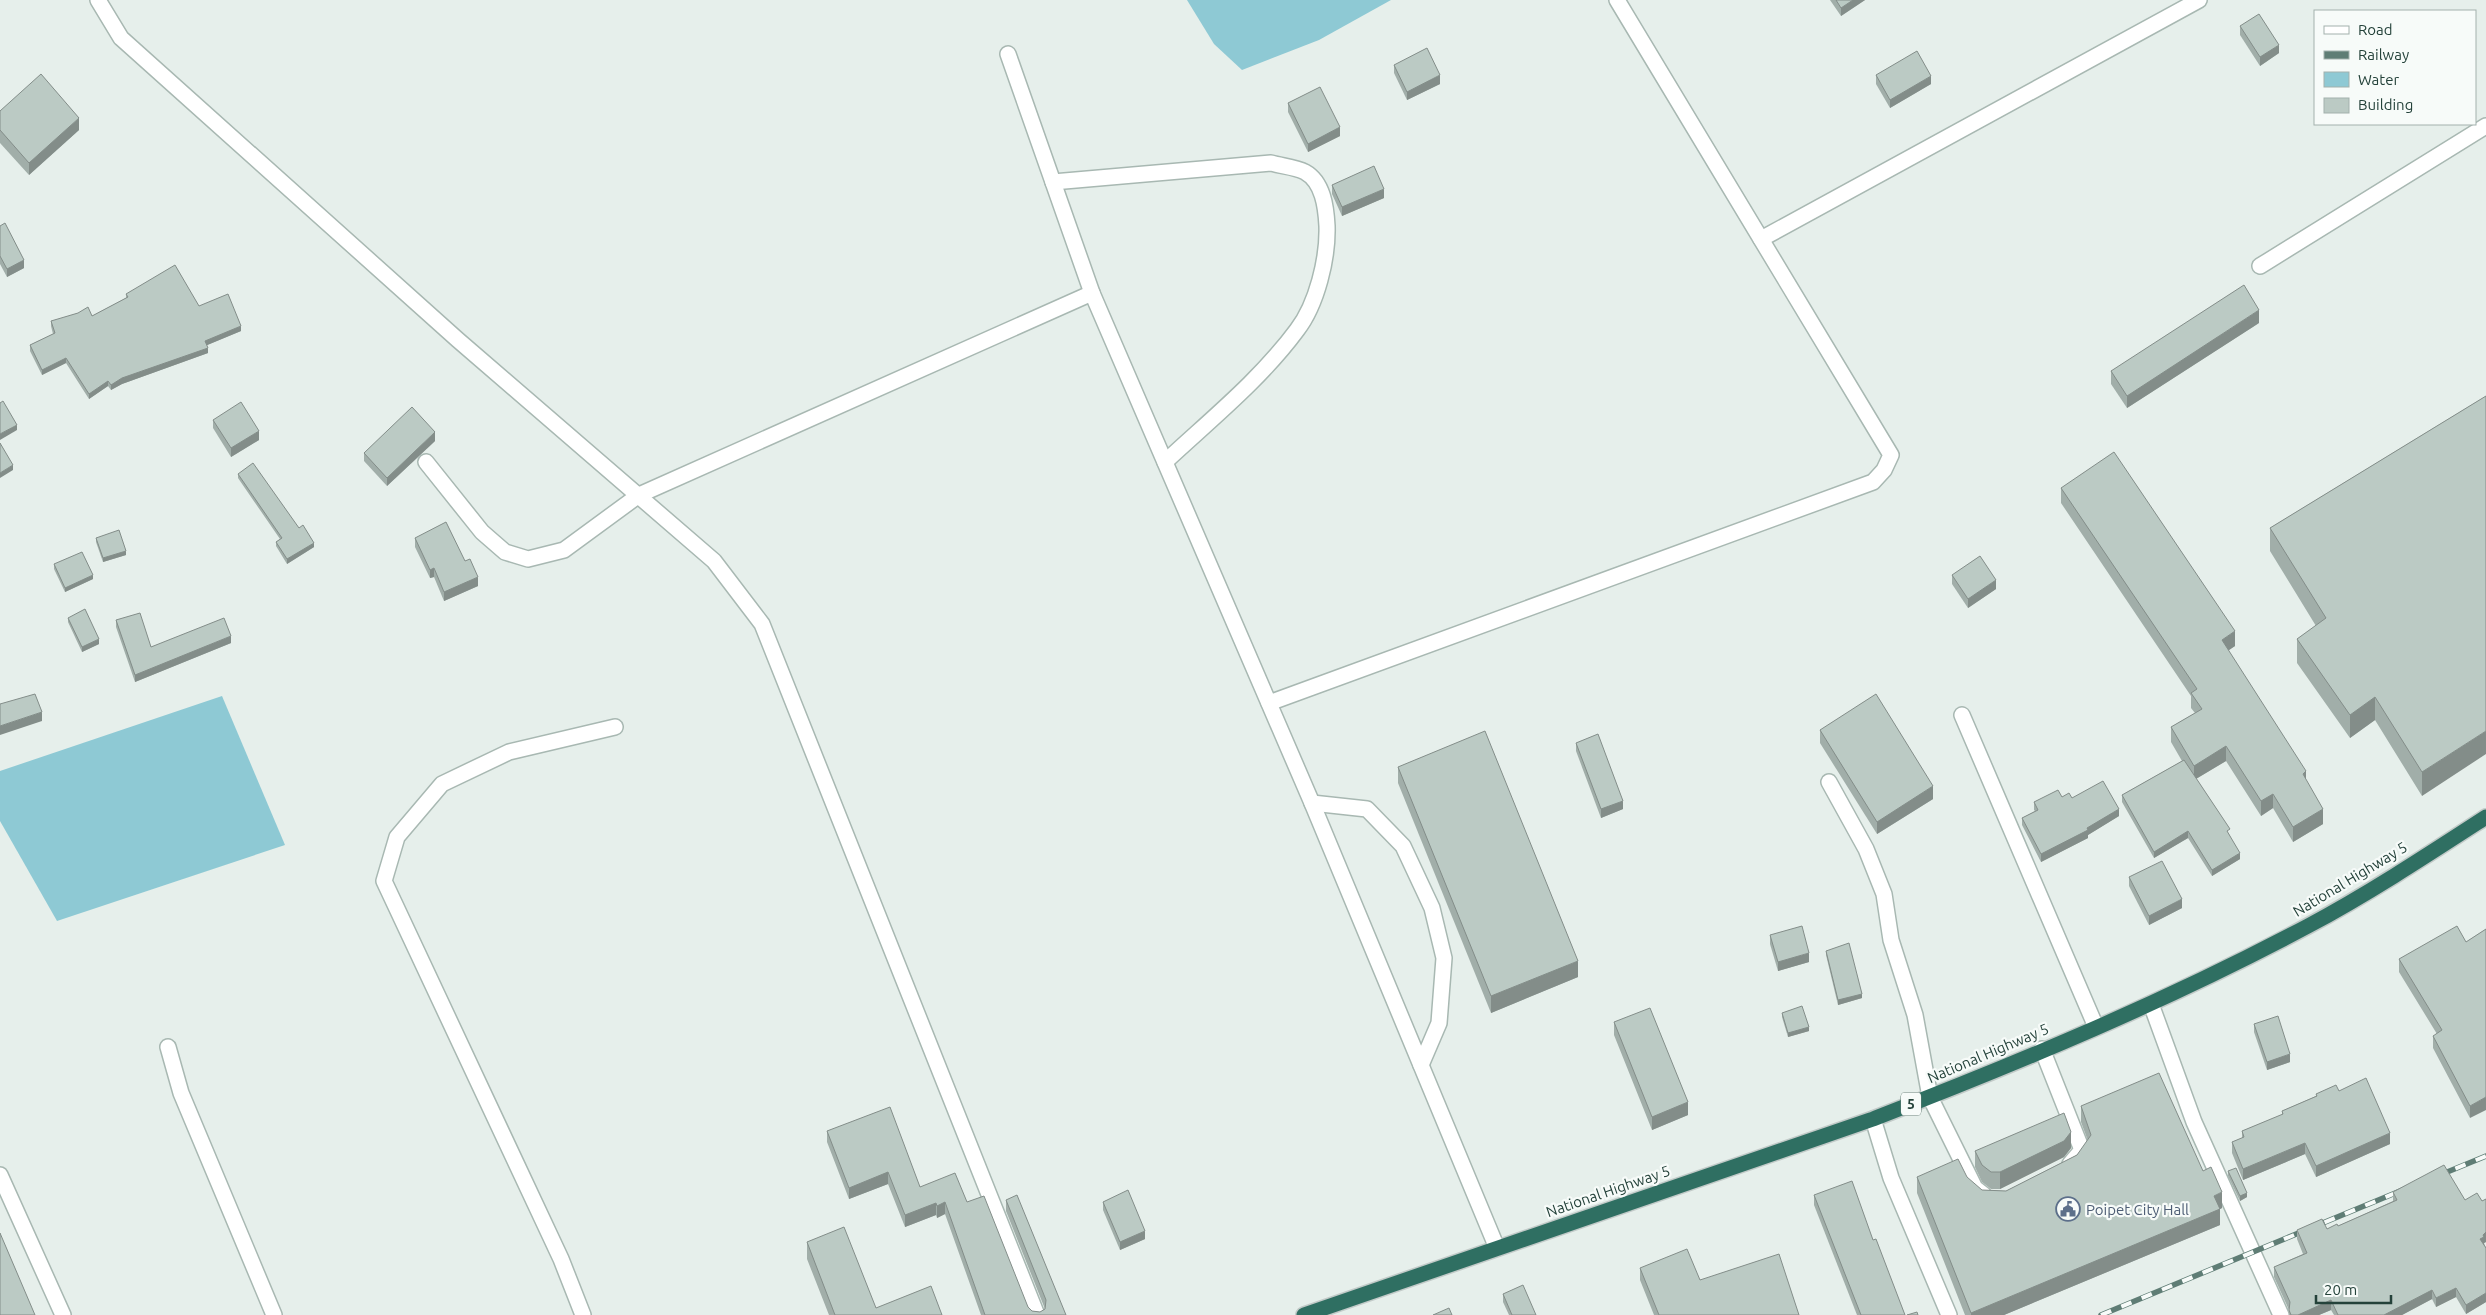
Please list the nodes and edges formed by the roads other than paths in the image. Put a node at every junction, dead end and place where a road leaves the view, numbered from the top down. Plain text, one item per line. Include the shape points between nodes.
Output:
1 (98, 0) edge
2 (1617, 0) edge
3 (2199, 0) edge
4 (1008, 54) dead end
5 (2486, 126) edge
6 (1053, 182) junction
7 (1761, 239) junction
8 (2260, 266) dead end
9 (1092, 293) junction
10 (426, 462) dead end
11 (1165, 462) junction
12 (640, 496) junction
13 (1269, 703) junction
14 (1962, 715) dead end
15 (615, 727) dead end
16 (1829, 782) dead end
17 (1312, 803) junction
18 (2486, 817) edge
19 (2151, 1004) junction
20 (2096, 1027) junction
21 (168, 1047) dead end
22 (2042, 1049) junction
23 (1421, 1065) junction
24 (1930, 1096) junction
25 (1873, 1119) junction
26 (2053, 1173) edge
27 (0, 1175) edge
28 (2002, 1198) edge
29 (1497, 1248) junction
30 (63, 1315) edge
31 (274, 1315) edge
32 (583, 1315) edge
33 (1037, 1315) edge
34 (1304, 1315) edge
35 (1949, 1315) edge
36 (2281, 1315) edge

1 - 12 street via 121,38 458,340
2 - 7 street
3 - 7 street
4 - 6 street
5 - 8 street
6 - 9 street
6 - 11 street via 1272,163 1305,172 1320,188 1326,209 1327,244 1317,290 1298,329 1248,385
7 - 13 street via 1891,454 1884,470 1873,482
9 - 11 street
9 - 12 street
10 - 12 street via 482,532 505,552 528,559 564,550
11 - 13 street
12 - 33 street via 714,562 762,624
13 - 17 street
14 - 20 street
15 - 32 street via 509,752 442,784 397,837 384,881 561,1259
16 - 24 street via 1866,849 1884,894 1891,940 1915,1015
17 - 23 street
17 - 23 street via 1367,809 1403,846 1432,908 1444,958 1439,1023
18 - 19 highway, National Highway 5 / 5 via 2310,925
19 - 20 highway, National Highway 5 / 5
19 - 36 street via 2194,1122
20 - 22 highway, National Highway 5 / 5
21 - 31 street via 181,1093
22 - 24 highway, National Highway 5 / 5
22 - 26 street via 2082,1150 2070,1165
23 - 29 street
24 - 25 highway, National Highway 5 / 5
24 - 28 street via 1975,1188 1988,1198
25 - 29 highway, National Highway 5 / 5
25 - 35 street via 1891,1178
27 - 30 street
29 - 34 highway, National Highway 5 / 5

